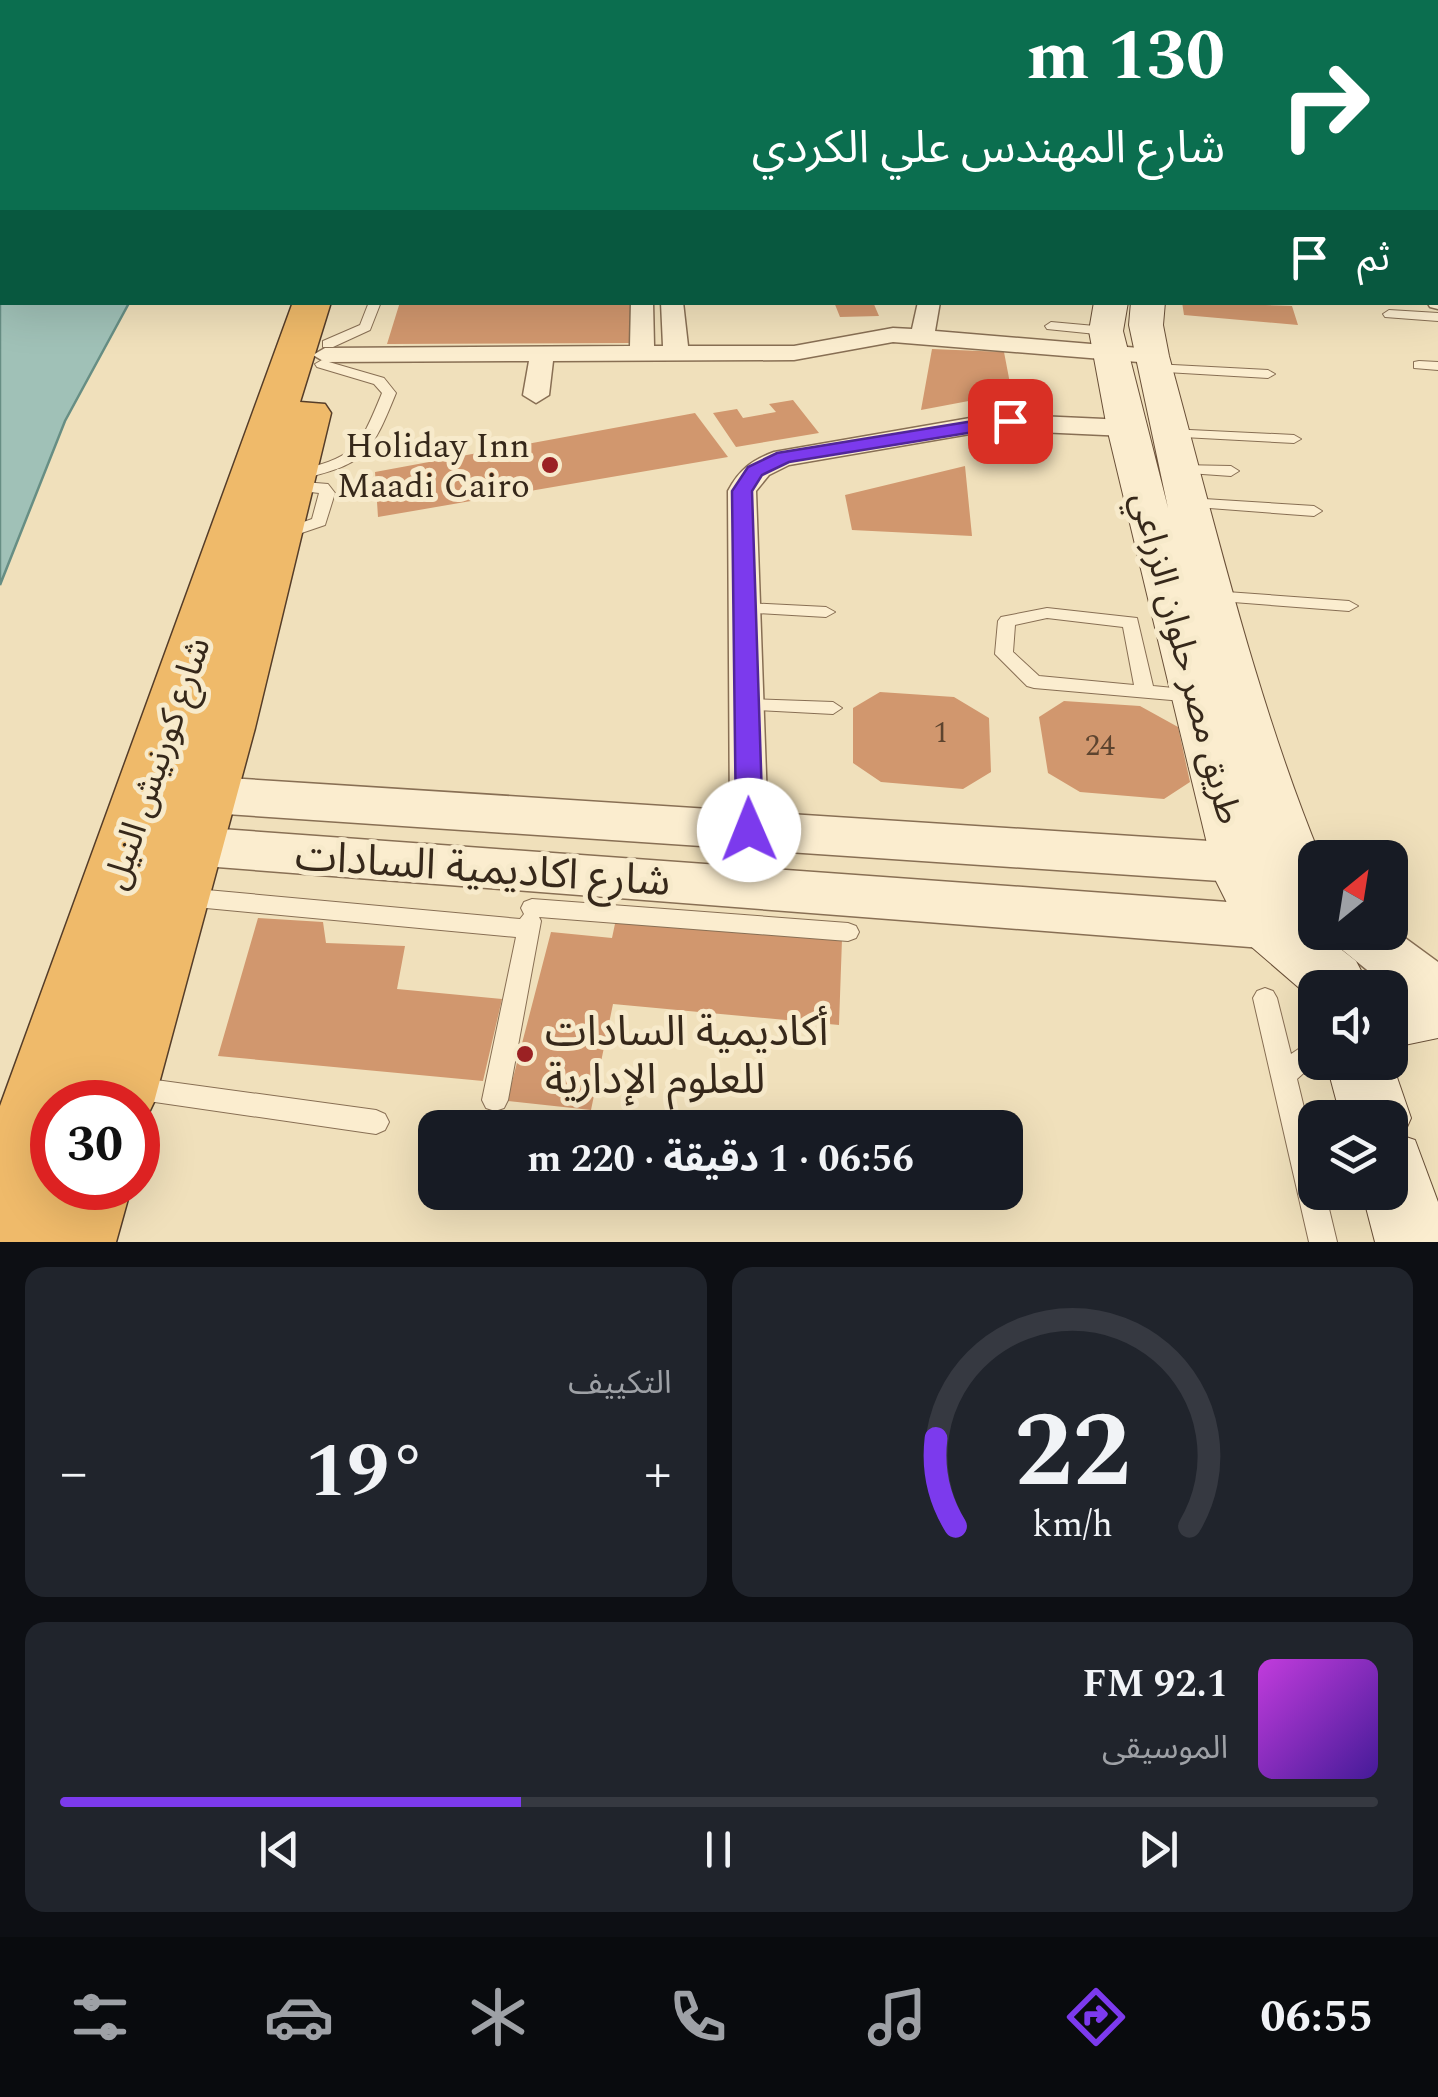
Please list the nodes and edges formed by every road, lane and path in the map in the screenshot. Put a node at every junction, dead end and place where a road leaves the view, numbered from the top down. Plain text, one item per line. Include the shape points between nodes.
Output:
1 (373, 305) edge
2 (642, 305) edge
3 (672, 305) edge
4 (928, 305) edge
5 (1148, 305) edge
6 (1389, 314) dead end
7 (1438, 317) edge
8 (1052, 326) dead end
9 (326, 334) edge
10 (922, 337) junction
11 (1126, 342) edge
12 (542, 354) junction
13 (642, 354) junction
14 (676, 354) junction
15 (1419, 365) dead end
16 (1438, 366) edge
17 (1268, 374) dead end
18 (536, 395) dead end
19 (1294, 439) dead end
20 (1165, 458) junction
21 (1231, 472) dead end
22 (1314, 511) dead end
23 (1212, 596) junction
24 (1349, 606) dead end
25 (744, 608) junction
26 (826, 612) dead end
27 (1145, 692) junction
28 (1200, 697) junction
29 (747, 705) junction
30 (833, 708) dead end
31 (771, 832) junction
32 (169, 834) junction
33 (1240, 863) junction
34 (1298, 876) edge
35 (793, 890) junction
36 (533, 903) junction
37 (1298, 914) edge
38 (1298, 931) edge
39 (848, 932) dead end
40 (1352, 950) edge
41 (1438, 994) edge
42 (1265, 998) dead end
43 (1438, 1011) edge
44 (1408, 1017) edge
45 (1298, 1063) edge
46 (1283, 1075) junction
47 (119, 1080) edge
48 (160, 1100) edge
49 (496, 1100) dead end
50 (376, 1122) dead end
51 (81, 1210) edge
52 (1404, 1210) edge
53 (0, 1224) edge
54 (72, 1242) edge
55 (1322, 1242) edge
56 (1414, 1242) edge

1 - 9 lane via 366,327
2 - 13 street
3 - 14 street
4 - 10 street
5 - 11 main road, طريق مصر حلوان الزراعي via 1146,325
6 - 7 lane
8 - 11 lane
9 - 12 street
9 - 32 highway, شارع كورنيش النيل
9 - 32 highway, شارع كورنيش النيل via 287,499
10 - 11 street
10 - 14 street via 871,337 794,353
11 - 17 lane
11 - 20 main road, طريق مصر حلوان الزراعي
12 - 13 street
12 - 18 street
13 - 14 street
15 - 16 lane
19 - 20 lane
20 - 21 lane
20 - 22 lane
20 - 23 main road, طريق مصر حلوان الزراعي
20 - 25 street via 993,422 768,463 742,491
20 - 28 main road, طريق مصر حلوان الزراعي
23 - 24 lane
23 - 34 main road, طريق مصر حلوان الزراعي
25 - 26 lane
25 - 29 street
27 - 27 lane via 1034,682 1004,654 1008,621 1047,613 1131,622
27 - 28 lane
28 - 33 main road, طريق مصر حلوان الزراعي
29 - 30 lane
29 - 31 street
31 - 32 street, شارع اكاديمية السادات
31 - 33 street, شارع اكاديمية السادات
31 - 35 street
32 - 36 street, شارع اكاديمية السادات
32 - 47 highway, شارع كورنيش النيل
32 - 53 highway, شارع كورنيش النيل
33 - 37 street
35 - 36 street, شارع اكاديمية السادات
35 - 38 street, شارع اكاديمية السادات
36 - 39 lane
36 - 49 lane
40 - 41 street
42 - 46 lane
43 - 44 main road
45 - 46 lane
46 - 55 lane
48 - 50 lane
51 - 54 highway
52 - 56 main road

